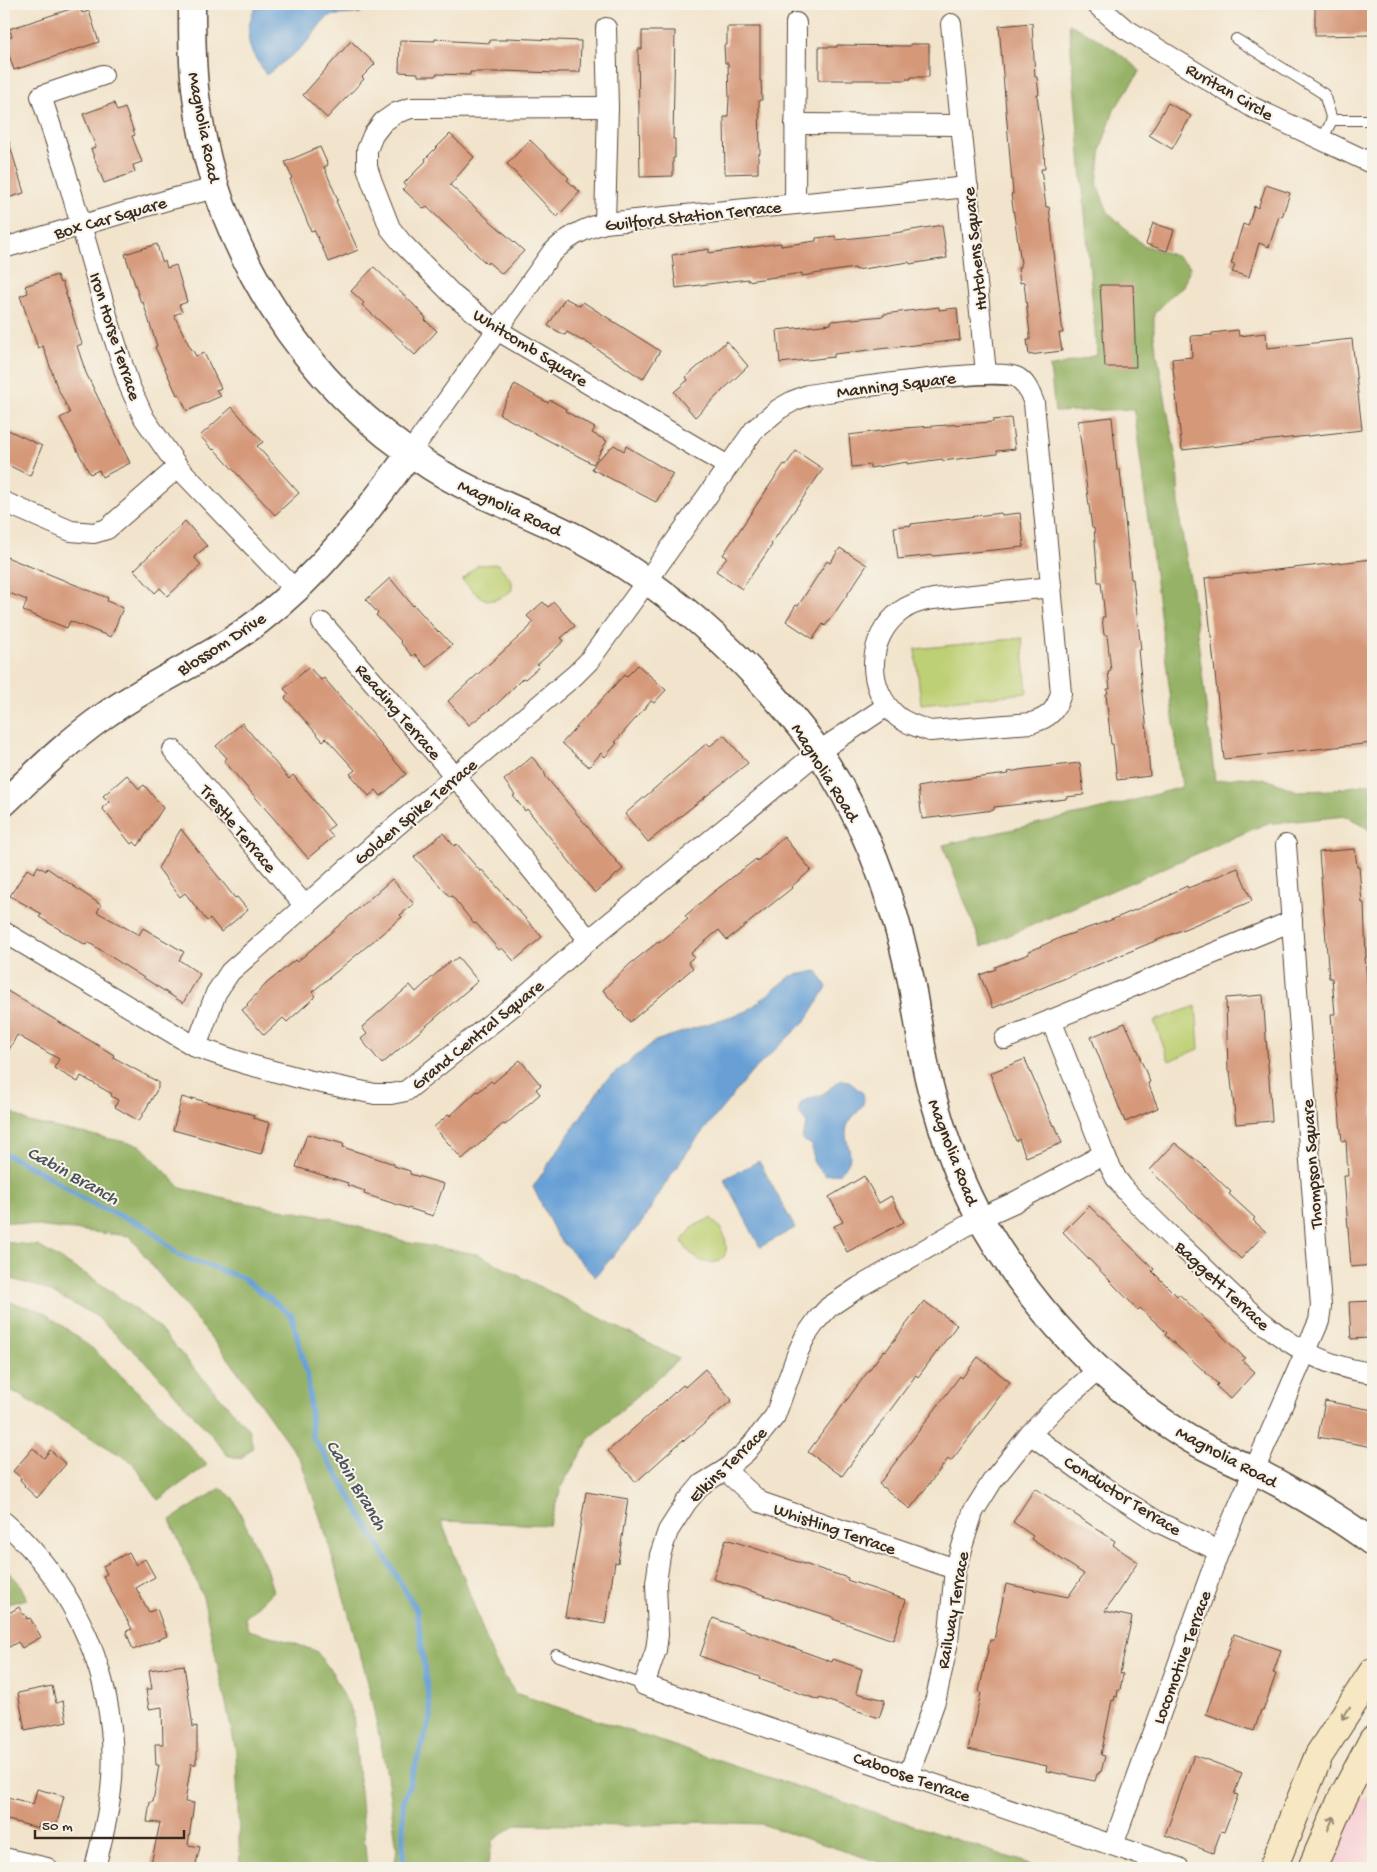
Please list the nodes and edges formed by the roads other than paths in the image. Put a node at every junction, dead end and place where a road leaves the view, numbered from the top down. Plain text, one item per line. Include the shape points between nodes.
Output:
1 (192, 4) edge
2 (1096, 4) edge
3 (796, 22) dead end
4 (951, 24) dead end
5 (606, 28) dead end
6 (1236, 39) dead end
7 (103, 75) dead end
8 (608, 108) junction
9 (1332, 120) junction
10 (1373, 120) edge
11 (795, 124) junction
12 (961, 125) junction
13 (1322, 140) junction
14 (1373, 164) edge
15 (968, 187) junction
16 (216, 188) junction
17 (795, 204) junction
18 (605, 223) junction
19 (81, 226) junction
20 (4, 248) edge
21 (496, 330) junction
22 (986, 373) junction
23 (410, 453) junction
24 (728, 466) junction
25 (178, 467) junction
26 (4, 502) edge
27 (647, 581) junction
28 (1052, 587) junction
29 (296, 590) junction
30 (322, 622) dead end
31 (888, 706) junction
32 (174, 750) dead end
33 (818, 752) junction
34 (455, 776) junction
35 (6, 796) edge
36 (1286, 845) dead end
37 (305, 906) junction
38 (1292, 921) junction
39 (4, 932) edge
40 (589, 940) junction
41 (1050, 1020) junction
42 (1005, 1039) dead end
43 (196, 1047) junction
44 (1104, 1154) junction
45 (980, 1218) junction
46 (1306, 1353) junction
47 (1098, 1370) junction
48 (1373, 1373) edge
49 (1030, 1434) junction
50 (725, 1470) junction
51 (1254, 1471) junction
52 (4, 1522) edge
53 (1373, 1543) edge
54 (1219, 1551) junction
55 (955, 1569) junction
56 (556, 1655) dead end
57 (1373, 1672) edge
58 (644, 1685) junction
59 (1373, 1740) edge
60 (909, 1774) junction
61 (1114, 1845) junction
62 (4, 1858) edge
63 (47, 1868) edge
64 (95, 1868) edge
65 (1179, 1868) edge
66 (1273, 1868) edge
67 (1312, 1868) edge

1 - 16 street, Magnolia Road via 196,100
2 - 13 street, Ruritan Circle via 1124,28 1252,107
3 - 11 street
4 - 12 street, Hutchens Square
5 - 8 street
6 - 9 lane via 1324,94
7 - 19 street, Iron Horse Terrace via 41,96
8 - 18 street
8 - 21 street, Whitcomb Square via 411,108 396,112 373,135 367,150 367,166 390,228 454,296
9 - 10 lane
9 - 13 lane
11 - 12 street
11 - 17 street
12 - 15 street, Hutchens Square
13 - 14 street, Ruritan Circle
15 - 17 street, Guilford Station Terrace
15 - 22 street, Hutchens Square
16 - 19 street, Box Car Square
16 - 23 street, Magnolia Road via 252,272 277,315 307,356 383,434
17 - 18 street, Guilford Station Terrace
18 - 21 street, Guilford Station Terrace via 582,230 561,244
19 - 20 street, Box Car Square
19 - 25 street, Iron Horse Terrace via 129,385 144,418
21 - 23 street, Guilford Station Terrace
21 - 24 street, Whitcomb Square
22 - 24 street, Manning Square via 808,395 765,419
22 - 28 street, Manning Square via 1017,376 1028,388 1034,403
23 - 27 street, Magnolia Road via 455,482 575,537
23 - 29 street, Blossom Drive via 360,521
24 - 27 street, Manning Square
25 - 26 street via 107,529 94,533 71,531
25 - 29 street, Iron Horse Terrace
27 - 33 street, Magnolia Road via 727,647 781,705
27 - 34 street, Golden Spike Terrace via 576,675
28 - 31 street, Manning Square via 933,599 916,602 902,610 880,634 875,650 875,682
28 - 31 street, Manning Square via 1061,693 1058,705 1047,716 1031,723 930,731 900,718
29 - 35 street, Blossom Drive via 217,650 103,716
30 - 34 street, Reading Terrace
31 - 33 street
32 - 37 street, Trestle Terrace
33 - 40 street, Grand Central Square
33 - 45 street, Magnolia Road via 850,806 886,890 911,982 934,1103 951,1154
34 - 37 street, Golden Spike Terrace
34 - 40 street, Reading Terrace
36 - 38 street, Thompson Square
37 - 43 street, Golden Spike Terrace via 230,972 216,993
38 - 41 street
38 - 46 street, Thompson Square via 1321,1306 1319,1322
39 - 43 street, Grand Central Square
40 - 43 street, Grand Central Square via 513,1006 406,1091 375,1094 307,1080
41 - 42 street
41 - 44 street, Baggett Terrace
44 - 45 street
44 - 46 street, Baggett Terrace via 1116,1178 1137,1204 1253,1315
45 - 47 street, Magnolia Road via 1020,1282
45 - 50 street, Elkins Terrace via 829,1307 804,1337 775,1416 761,1435
46 - 48 street, Baggett Terrace via 1335,1365
46 - 51 street, Thompson Square
47 - 49 street, Railway Terrace
47 - 51 street, Magnolia Road via 1145,1409 1189,1439
49 - 54 street, Conductor Terrace via 1158,1522
49 - 55 street, Railway Terrace via 993,1480 973,1512
50 - 55 street, Whistling Terrace via 760,1502
50 - 58 street, Elkins Terrace via 702,1484 668,1531 656,1583 656,1650
51 - 53 street, Magnolia Road via 1338,1517
51 - 54 street, Locomotive Terrace
52 - 64 street via 44,1563 63,1590 84,1629 108,1702 112,1779 108,1817
54 - 61 street, Locomotive Terrace
55 - 60 street, Railway Terrace via 948,1642 938,1690
56 - 58 lane
57 -> 66 main road via 1320,1755
58 - 60 street, Caboose Terrace
67 -> 59 main road via 1342,1799
60 - 61 street, Caboose Terrace
61 - 65 street, Caboose Terrace
62 - 63 street

